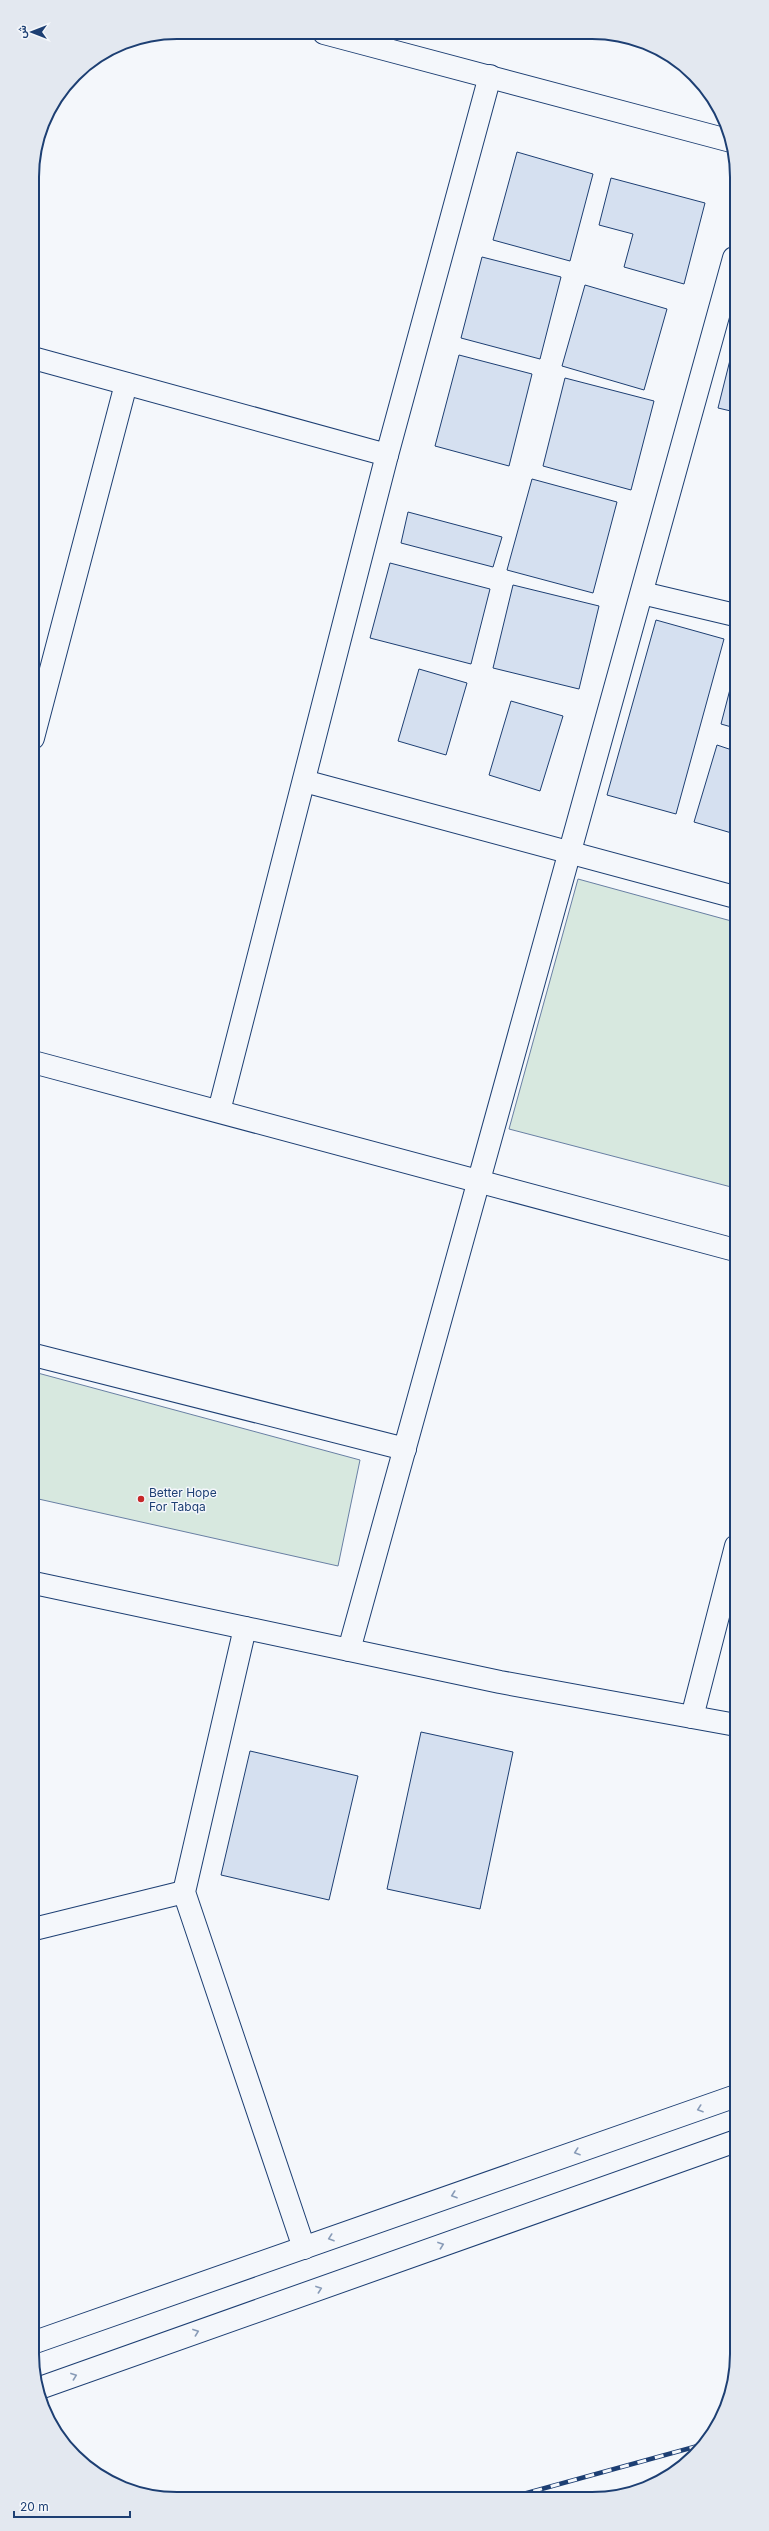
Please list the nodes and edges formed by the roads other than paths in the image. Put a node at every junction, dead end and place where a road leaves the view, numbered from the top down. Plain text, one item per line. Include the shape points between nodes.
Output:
1 (375, 40) edge
2 (490, 76) junction
3 (724, 139) edge
4 (730, 273) edge
5 (39, 360) edge
6 (126, 384) junction
7 (386, 455) junction
8 (642, 593) junction
9 (730, 614) edge
10 (39, 715) edge
11 (304, 781) junction
12 (570, 851) junction
13 (730, 896) edge
14 (39, 1064) edge
15 (220, 1111) junction
16 (479, 1180) junction
17 (730, 1248) edge
18 (39, 1356) edge
19 (405, 1449) junction
20 (730, 1569) edge
21 (39, 1584) edge
22 (244, 1628) junction
23 (349, 1650) junction
24 (692, 1717) junction
25 (730, 1724) edge
26 (184, 1892) junction
27 (39, 1928) edge
28 (730, 2098) edge
29 (730, 2143) edge
30 (304, 2248) junction
31 (39, 2341) edge
32 (43, 2387) edge

1 - 2 street
2 - 3 street
2 - 7 street
4 - 8 street
5 - 6 street
6 - 7 street
6 - 10 street
7 - 11 street
8 - 9 street
8 - 12 street
11 - 12 street
11 - 15 street
12 - 13 street
12 - 16 street
14 - 15 street
15 - 16 street
16 - 17 street
16 - 19 street
18 - 19 street
19 - 23 street
20 - 24 street
21 - 22 street
22 - 23 street
22 - 26 street
23 - 24 street via 500,1682
24 - 25 street
26 - 27 street
26 - 30 street
28 -> 30 street
32 -> 29 street
30 - 31 street

